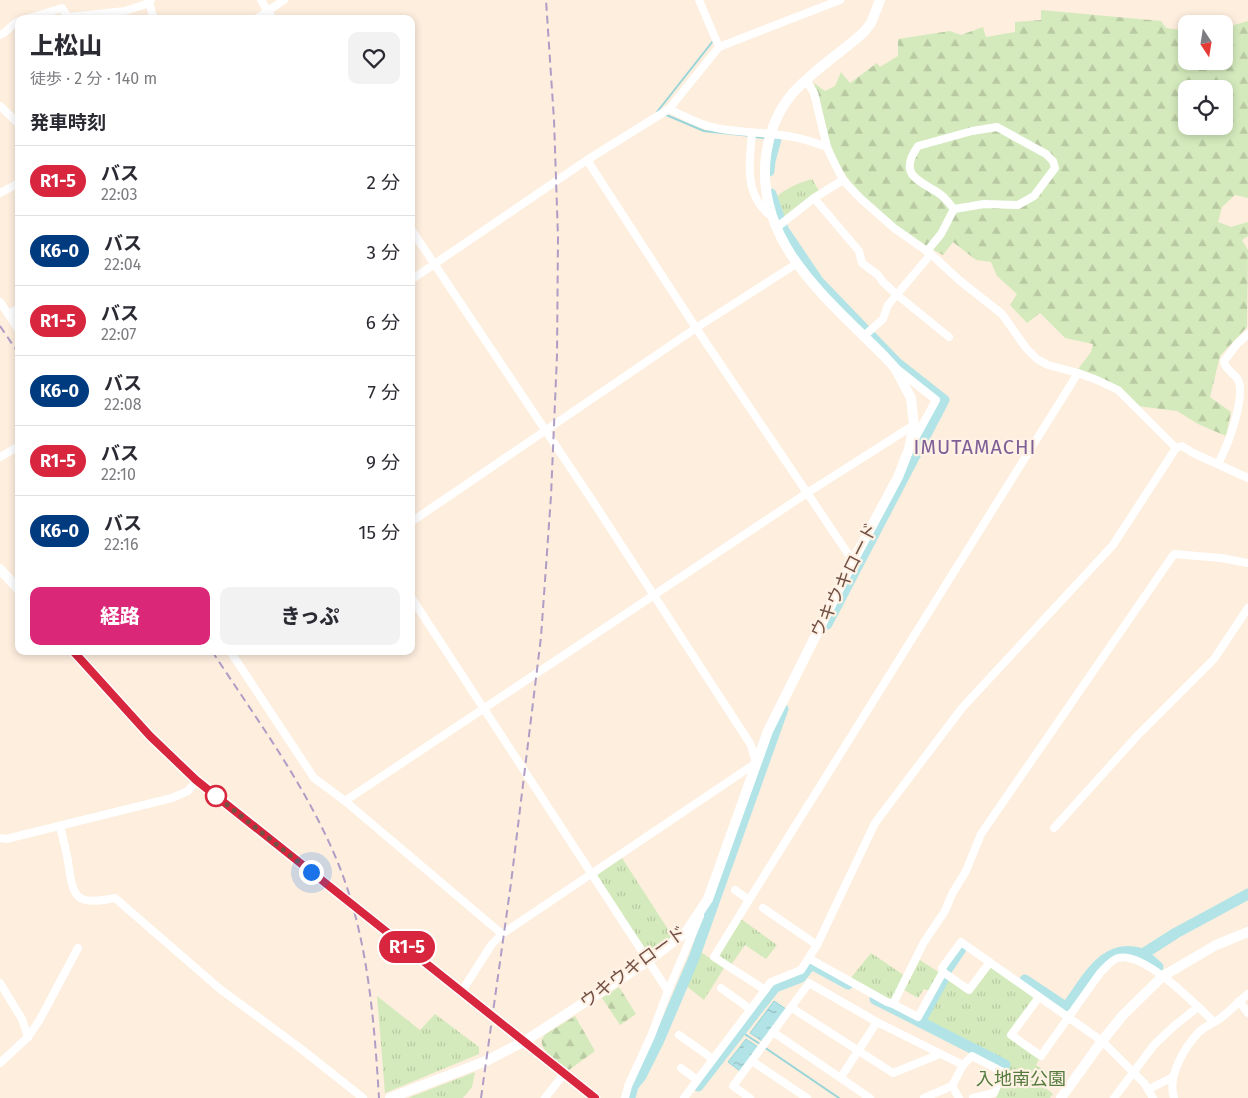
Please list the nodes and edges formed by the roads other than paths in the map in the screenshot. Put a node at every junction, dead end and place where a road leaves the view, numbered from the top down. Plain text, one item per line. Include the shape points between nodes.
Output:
1 (261, 0) edge
2 (284, 0) edge
3 (699, 0) edge
4 (840, 0) edge
5 (880, 0) edge
6 (150, 2) edge
7 (268, 11) junction
8 (39, 15) edge
9 (67, 15) edge
10 (93, 15) edge
11 (153, 15) edge
12 (262, 15) edge
13 (270, 15) edge
14 (15, 23) edge
15 (0, 35) edge
16 (719, 47) junction
17 (806, 80) junction
18 (0, 106) edge
19 (669, 109) junction
20 (15, 120) edge
21 (752, 134) junction
22 (771, 134) junction
23 (827, 147) junction
24 (587, 160) junction
25 (843, 180) junction
26 (15, 185) edge
27 (0, 193) edge
28 (814, 198) junction
29 (954, 209) junction
30 (771, 216) junction
31 (776, 228) junction
32 (415, 235) edge
33 (929, 253) junction
34 (796, 264) junction
35 (435, 266) junction
36 (415, 278) edge
37 (896, 294) junction
38 (0, 302) edge
39 (15, 310) edge
40 (8, 314) junction
41 (15, 324) edge
42 (696, 328) junction
43 (1248, 334) edge
44 (864, 336) junction
45 (949, 336) dead end
46 (895, 368) junction
47 (1078, 373) junction
48 (914, 425) junction
49 (545, 430) junction
50 (15, 448) edge
51 (1176, 448) junction
52 (909, 449) junction
53 (0, 457) edge
54 (1218, 464) junction
55 (1248, 478) edge
56 (807, 493) junction
57 (415, 519) edge
58 (853, 561) junction
59 (1248, 563) edge
60 (0, 569) edge
61 (15, 586) edge
62 (654, 596) junction
63 (415, 603) edge
64 (1248, 608) edge
65 (77, 655) edge
66 (233, 655) edge
67 (484, 710) junction
68 (756, 764) junction
69 (196, 780) junction
70 (346, 802) junction
71 (60, 826) junction
72 (1054, 828) dead end
73 (0, 838) edge
74 (593, 874) junction
75 (735, 890) dead end
76 (708, 899) junction
77 (749, 900) junction
78 (763, 908) dead end
79 (1248, 932) edge
80 (502, 934) junction
81 (817, 945) junction
82 (78, 948) dead end
83 (810, 959) junction
84 (648, 961) junction
85 (990, 962) junction
86 (944, 972) junction
87 (1163, 976) junction
88 (0, 983) edge
89 (721, 988) dead end
90 (765, 990) junction
91 (462, 991) junction
92 (668, 991) junction
93 (1248, 994) edge
94 (1039, 997) junction
95 (1239, 1001) junction
96 (893, 1004) junction
97 (1198, 1007) junction
98 (792, 1008) junction
99 (750, 1009) junction
100 (1248, 1013) edge
101 (1068, 1017) junction
102 (877, 1022) junction
103 (1214, 1022) junction
104 (773, 1032) junction
105 (679, 1035) dead end
106 (28, 1037) junction
107 (525, 1041) junction
108 (1102, 1041) junction
109 (858, 1050) junction
110 (940, 1054) junction
111 (713, 1059) junction
112 (752, 1061) junction
113 (0, 1062) edge
114 (963, 1066) junction
115 (681, 1068) dead end
116 (1133, 1072) junction
117 (564, 1074) junction
118 (841, 1077) junction
119 (1173, 1078) junction
120 (697, 1080) junction
121 (952, 1086) junction
122 (1149, 1089) junction
123 (363, 1098) edge
124 (390, 1098) edge
125 (544, 1098) edge
126 (595, 1098) edge
127 (625, 1098) edge
128 (684, 1098) edge
129 (750, 1098) edge
130 (807, 1098) edge
131 (870, 1098) edge
132 (924, 1098) edge
133 (958, 1098) edge
134 (973, 1098) edge
135 (1062, 1098) edge
136 (1114, 1098) edge
137 (1153, 1098) edge
138 (1174, 1098) edge

1 - 7 street
2 - 7 street
3 - 16 street
4 - 16 street
5 - 17 street, ウキウキロード via 864,32
6 - 10 street via 125,11
6 - 11 street
7 - 12 street
7 - 13 street
8 - 9 street via 62,8
14 - 15 street
16 - 19 street
17 - 22 street, ウキウキロード via 778,115
17 - 23 street via 814,93
18 - 20 street
19 - 21 street via 714,128
19 - 24 street
21 - 22 street
21 - 30 street via 750,176 754,198
22 - 23 street
22 - 30 street, ウキウキロード via 765,175
23 - 25 street
24 - 35 street
24 - 42 street
25 - 28 street
25 - 33 street via 894,228
26 - 27 street
28 - 31 street
28 - 37 street via 859,251 862,263
29 - 29 street via 910,172 910,158 918,146 997,127 1053,161 1055,168 1044,184 1034,196 1018,205 984,204
29 - 33 street
30 - 31 street, ウキウキロード
31 - 34 street, ウキウキロード
32 - 35 street
33 - 37 street
33 - 47 street via 1002,314 1037,359
34 - 42 street
34 - 44 street, ウキウキロード
35 - 36 street
35 - 49 street
37 - 44 street via 882,318
37 - 45 street
38 - 40 street
39 - 40 street
40 - 41 street
42 - 49 street
42 - 56 street
43 - 54 street via 1224,360 1227,369 1238,379 1241,392 1228,446
44 - 46 street, ウキウキロード
46 - 48 street, ウキウキロード via 911,398
46 - 52 street via 936,400
47 - 51 street via 1118,390
47 - 77 street
48 - 52 street, ウキウキロード
48 - 56 street
49 - 57 street
49 - 62 street
50 - 53 street
51 - 54 street via 1182,446
51 - 81 street via 1113,544 962,708 880,815
52 - 58 street, ウキウキロード via 898,477
54 - 55 street
56 - 58 street
56 - 62 street
58 - 68 street, ウキウキロード via 768,731
59 - 96 street via 1174,554 981,834 966,871 924,942
60 - 61 street
62 - 67 street
62 - 68 street via 751,745
63 - 67 street
64 - 72 street via 1214,659 1137,736
65 - 69 street via 150,736
66 - 70 street via 314,778
67 - 70 street
67 - 74 street
68 - 74 street
68 - 76 street, ウキウキロード
69 - 71 street via 188,790 172,798
69 - 91 street
70 - 80 street
71 - 73 street
71 - 123 street via 68,874 80,898 88,901 115,898 220,989
74 - 80 street
74 - 84 street
75 - 77 street
76 - 84 street, ウキウキロード via 686,932
76 - 92 street
77 - 90 street via 714,957
78 - 81 street
79 - 87 street via 1216,945
80 - 91 street
81 - 83 street
82 - 106 street
83 - 90 street via 801,970 771,982
83 - 96 street
84 - 92 street
84 - 107 street, ウキウキロード
85 - 86 street via 969,990
85 - 86 street via 961,942 942,968
85 - 94 street
86 - 96 street via 918,1017
87 - 97 street
87 - 101 street via 1144,963 1129,957 1118,958 1100,973
87 - 108 street via 1122,1015
88 - 106 street via 22,1019
89 - 99 street
90 - 99 street
91 - 107 street
92 - 127 street
93 - 95 street
94 - 101 street
94 - 101 street via 1011,1035 1041,1056
95 - 100 street
95 - 103 street
97 - 103 street
97 - 116 street via 1154,1045
98 - 102 street via 810,983
98 - 104 street
98 - 109 street
99 - 111 street
101 - 108 street
102 - 109 street
102 - 110 street
103 - 119 street via 1200,1031 1178,1063
104 - 112 street
104 - 118 street
105 - 111 street
106 - 113 street
107 - 117 street
107 - 124 street, ウキウキロード
108 - 116 street
108 - 135 street
109 - 110 street via 893,1073
109 - 118 street
110 - 114 street
111 - 120 street
112 - 129 street via 733,1086
112 - 130 street
114 - 121 street
114 - 134 street via 972,1056 1003,1072 994,1093
115 - 120 street
116 - 122 street
116 - 136 street
117 - 125 street
117 - 126 street
118 - 131 street
119 - 122 street
119 - 138 street
120 - 128 street
121 - 132 street
121 - 133 street
122 - 137 street

